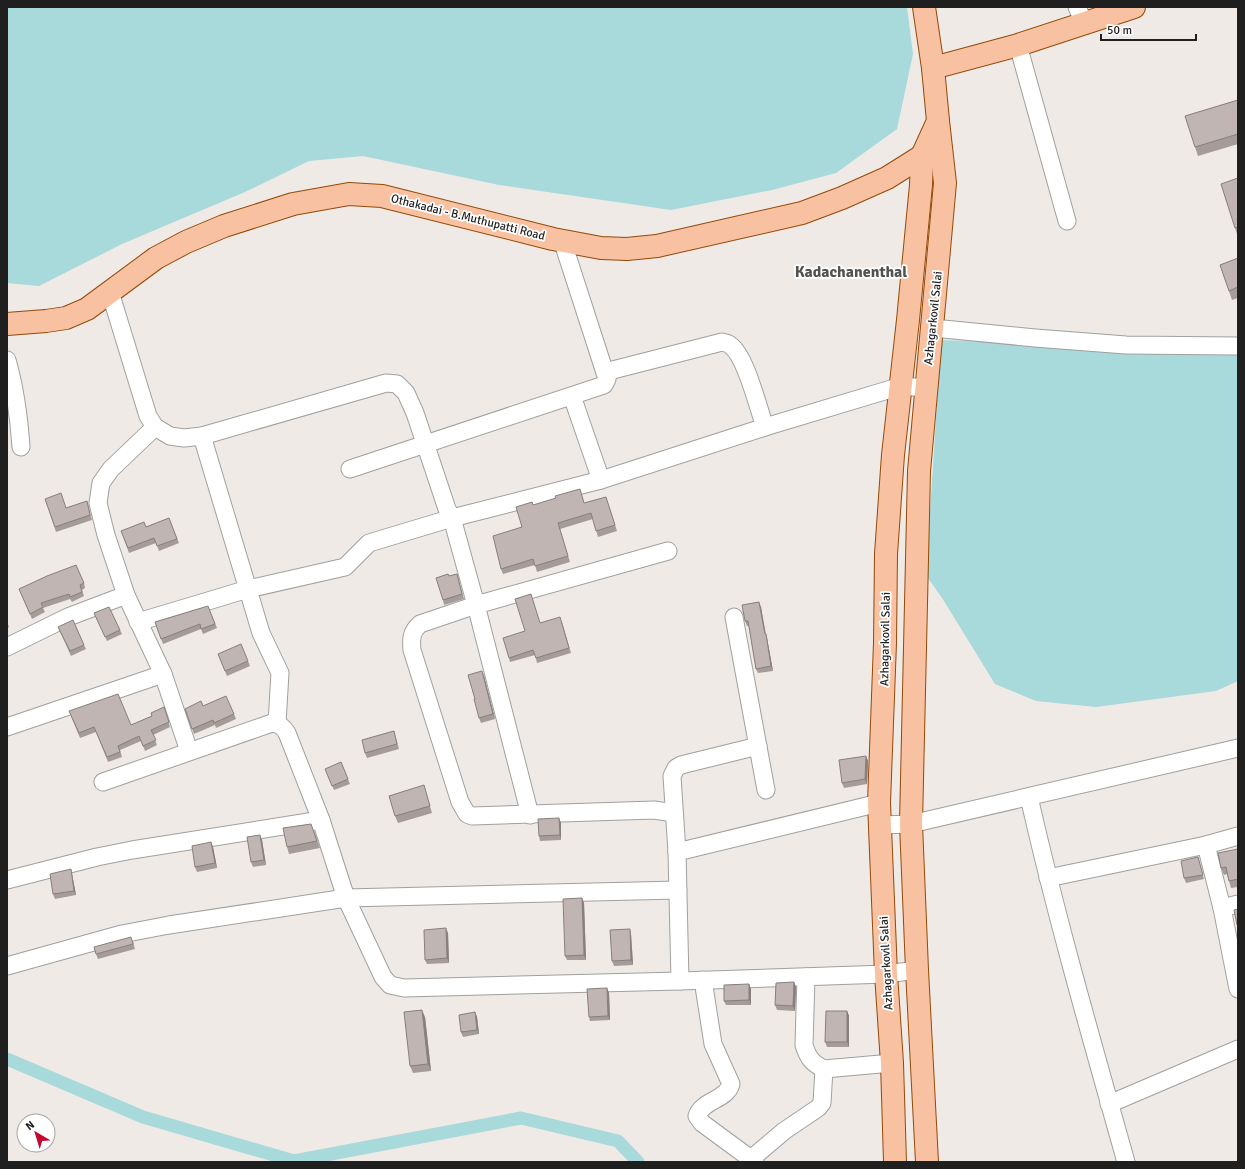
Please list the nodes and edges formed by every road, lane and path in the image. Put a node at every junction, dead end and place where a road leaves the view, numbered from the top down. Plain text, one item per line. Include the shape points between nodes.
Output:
1 (924, 7) edge
2 (1134, 7) edge
3 (1081, 15) edge
4 (1018, 44) junction
5 (933, 68) junction
6 (932, 155) junction
7 (1067, 221) dead end
8 (562, 240) junction
9 (110, 292) junction
10 (7, 324) edge
11 (933, 328) junction
12 (1238, 346) edge
13 (7, 360) edge
14 (605, 372) junction
15 (902, 386) junction
16 (926, 388) junction
17 (572, 396) junction
18 (155, 427) junction
19 (765, 427) junction
20 (202, 436) junction
21 (426, 445) junction
22 (21, 447) dead end
23 (350, 469) dead end
24 (601, 480) junction
25 (452, 518) junction
26 (668, 551) dead end
27 (248, 590) junction
28 (126, 595) junction
29 (476, 605) junction
30 (734, 617) dead end
31 (138, 622) junction
32 (7, 647) edge
33 (163, 674) junction
34 (277, 724) junction
35 (7, 727) edge
36 (758, 746) junction
37 (1238, 748) edge
38 (189, 751) junction
39 (103, 782) dead end
40 (766, 790) dead end
41 (1029, 796) junction
42 (674, 813) junction
43 (880, 814) junction
44 (530, 815) junction
45 (321, 820) junction
46 (911, 824) junction
47 (1238, 836) edge
48 (1206, 845) junction
49 (677, 852) junction
50 (1048, 878) junction
51 (7, 880) edge
52 (678, 890) junction
53 (346, 898) junction
54 (1230, 906) edge
55 (7, 966) edge
56 (917, 970) junction
57 (886, 974) junction
58 (806, 977) junction
59 (702, 980) junction
60 (1237, 980) edge
61 (680, 981) junction
62 (1238, 1049) edge
63 (892, 1063) junction
64 (824, 1069) junction
65 (1109, 1104) junction
66 (753, 1160) edge
67 (895, 1162) edge
68 (927, 1162) edge
69 (1126, 1162) edge

1 - 5 main road, Azhagarkovil Salai
2 - 3 main road
3 - 4 main road
4 - 5 main road
4 - 7 street
5 - 6 main road, Azhagarkovil Salai via 938,122
6 - 8 main road, Othakadai - B.Muthupatti Road via 887,178 802,213 722,232 657,246 627,249 601,248
6 - 11 main road, Azhagarkovil Salai via 945,183
6 - 15 main road, Azhagarkovil Salai via 920,201
8 - 9 main road, Othakadai - B.Muthupatti Road via 382,196 349,194 293,204 186,242 156,258
8 - 14 street
9 - 10 main road, Othakadai - B.Muthupatti Road via 87,309 66,318
9 - 18 street via 148,416
11 - 12 street via 1126,345
11 - 16 main road, Azhagarkovil Salai
13 - 22 street via 20,425
14 - 17 street via 608,378 604,385
14 - 19 street via 722,342 730,344 744,366
15 - 16 street
15 - 19 street
15 - 43 main road, Azhagarkovil Salai via 893,455 886,554
16 - 46 main road, Azhagarkovil Salai via 919,471
17 - 21 street
17 - 24 street
18 - 20 street via 170,436
18 - 28 street via 111,469 101,483 98,503
19 - 24 street
20 - 21 street via 386,383 397,384 406,393
20 - 27 street
21 - 23 street
21 - 25 street
24 - 25 street
25 - 27 street via 369,543 345,566
25 - 29 street
26 - 29 street
27 - 31 street
27 - 34 street via 261,633 280,673
28 - 31 street
28 - 32 street via 68,617
29 - 44 street
29 - 44 street via 420,624 411,638 412,650 467,814
30 - 36 street
31 - 33 street
33 - 35 street
33 - 38 street
34 - 38 street via 272,723
34 - 45 street via 287,733
36 - 40 street
36 - 42 street via 676,768 672,776
37 - 41 street
38 - 39 street
41 - 46 street
41 - 50 street
42 - 44 street via 654,810
42 - 49 street
43 - 46 street
43 - 49 street
43 - 57 main road, Azhagarkovil Salai
45 - 51 street via 132,850
45 - 53 street
46 - 56 main road, Azhagarkovil Salai
47 - 48 street
48 - 50 street
48 - 54 street
49 - 52 street
50 - 65 street
52 - 53 street
52 - 61 street
53 - 55 street via 122,934
53 - 61 street via 383,977 390,985 404,988
54 - 60 street
56 - 57 street
56 - 68 main road, Azhagarkovil Salai
57 - 58 street
57 - 63 main road, Azhagarkovil Salai
58 - 59 street
58 - 64 street via 804,1046 814,1064
59 - 61 street
59 - 66 street via 713,1044 731,1084 726,1092 705,1105 697,1116 702,1123
62 - 65 street
63 - 64 street
63 - 67 main road, Azhagarkovil Salai
64 - 66 street via 822,1102 818,1108 784,1131
65 - 69 street

